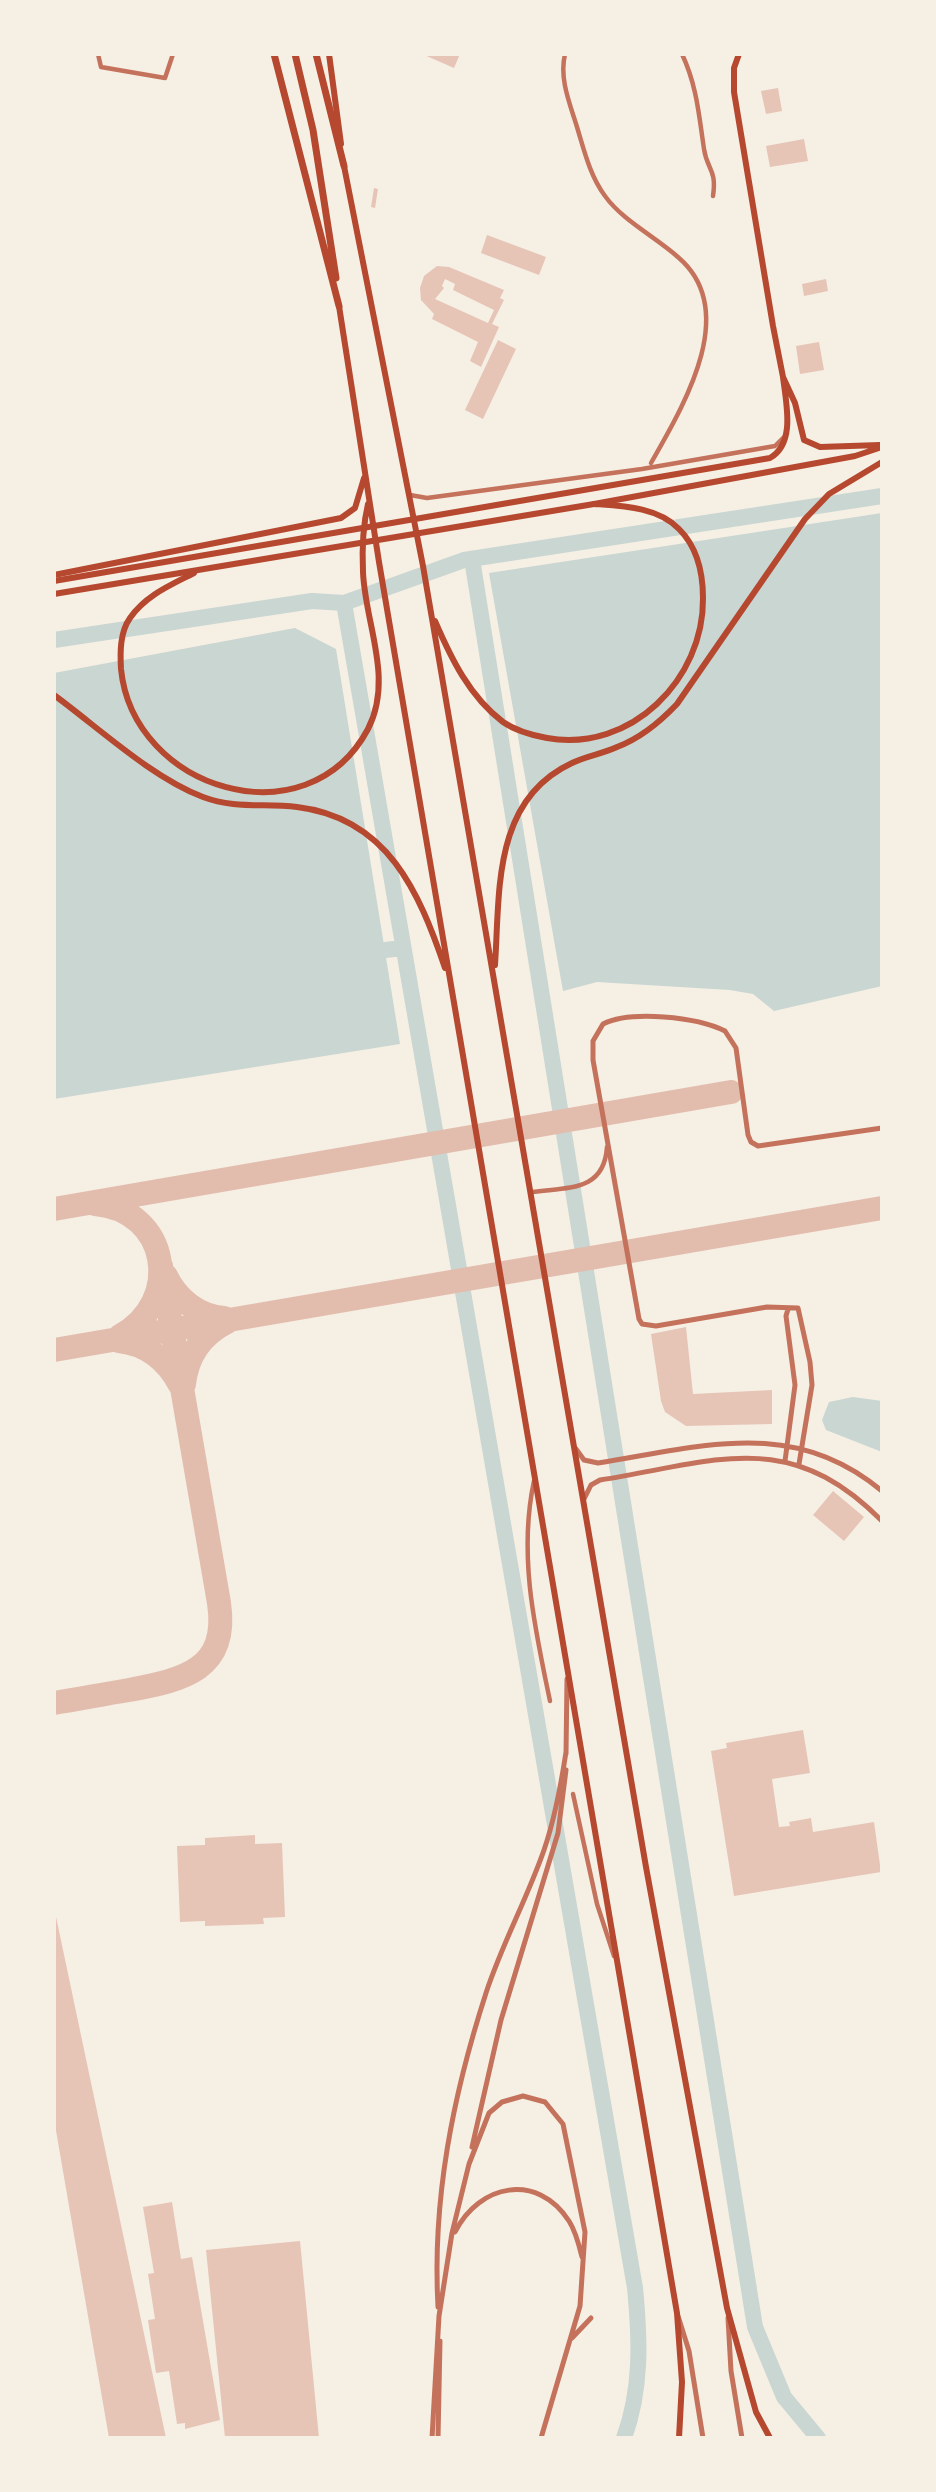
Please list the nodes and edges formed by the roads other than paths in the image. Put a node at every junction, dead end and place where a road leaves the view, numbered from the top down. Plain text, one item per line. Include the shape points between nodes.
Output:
1 (98, 54) edge
2 (173, 54) edge
3 (274, 54) edge
4 (295, 54) edge
5 (316, 54) edge
6 (329, 54) edge
7 (565, 54) edge
8 (682, 54) edge
9 (739, 54) edge
10 (344, 166) junction
11 (713, 196) dead end
12 (340, 306) junction
13 (783, 377) junction
14 (786, 434) junction
15 (882, 446) edge
16 (882, 462) edge
17 (651, 463) dead end
18 (365, 472) junction
19 (410, 495) junction
20 (369, 499) junction
21 (594, 504) junction
22 (194, 573) junction
23 (54, 575) edge
24 (54, 581) edge
25 (54, 594) edge
26 (431, 610) junction
27 (54, 695) edge
28 (494, 978) junction
29 (452, 987) junction
30 (882, 1128) edge
31 (607, 1142) junction
32 (532, 1192) junction
33 (788, 1309) junction
34 (787, 1445) junction
35 (802, 1448) junction
36 (576, 1449) junction
37 (785, 1461) junction
38 (799, 1464) junction
39 (536, 1472) junction
40 (882, 1491) edge
41 (584, 1500) junction
42 (882, 1521) edge
43 (566, 1652) junction
44 (550, 1701) dead end
45 (566, 1752) junction
46 (573, 1794) dead end
47 (623, 1983) junction
48 (469, 2164) junction
49 (584, 2264) junction
50 (438, 2304) junction
51 (727, 2308) junction
52 (677, 2314) junction
53 (591, 2318) dead end
54 (571, 2339) junction
55 (432, 2438) edge
56 (438, 2438) edge
57 (541, 2438) edge
58 (679, 2438) edge
59 (703, 2438) edge
60 (742, 2438) edge
61 (770, 2438) edge

1 - 2 street via 102,67 165,78
3 - 12 highway
4 - 12 highway via 313,130
5 - 10 highway
6 - 10 main road
7 - 17 street via 566,92 598,185 612,205 680,259 695,276 702,294 706,321 702,351 673,424
8 - 11 street via 701,110 704,152 715,176
9 - 13 main road via 734,92
10 - 19 main road
12 - 18 main road
13 - 14 main road
13 - 15 main road via 804,440 820,447
14 - 19 street via 775,446 642,469 427,498
14 - 24 main road via 783,448 770,458
15 - 21 main road via 855,456
16 - 28 main road via 829,494 805,519 677,704 631,740 556,772 525,804 509,831 503,854
18 - 20 main road
18 - 23 main road via 355,508 341,518
19 - 26 main road
20 - 22 main road via 363,574 380,672 377,699 369,727 353,751 323,775 274,791 237,791 175,764 149,737 122,677 120,654 130,619 152,595
20 - 29 main road
21 - 22 main road
21 - 26 main road via 634,508 662,517 678,528 700,567 704,607 700,634 682,675 646,714 618,731 556,740 503,722 460,673
22 - 25 main road
26 - 28 main road
27 - 29 main road via 181,788 239,806 320,811 349,822 384,847 431,928
28 - 32 main road
29 - 39 main road
30 - 31 street via 775,1146 755,1145 748,1135 736,1048 730,1036 719,1028 678,1019 623,1019 603,1024 593,1041
31 - 32 street via 602,1172 594,1180
31 - 33 street via 642,1324 656,1326 767,1307
32 - 36 main road
33 - 34 street via 795,1385
33 - 35 street via 796,1307 802,1313 812,1374
34 - 35 street
34 - 36 street via 727,1442 598,1463 584,1460
34 - 37 street
35 - 38 street
35 - 40 street via 833,1458
36 - 41 main road
37 - 38 street
37 - 41 street via 729,1458 600,1480 590,1485
38 - 42 street via 833,1480
39 - 43 main road
39 - 44 street via 528,1509 528,1574
41 - 51 main road
43 - 45 street
43 - 47 main road
45 - 48 street via 563,1809 488,2068
45 - 50 street via 559,1797 532,1882 486,1992 444,2157 437,2236
46 - 47 street via 597,1904
47 - 52 main road
48 - 49 street via 483,2123 496,2106 516,2096 539,2099 552,2107 563,2124 583,2216
48 - 55 street via 439,2316
49 - 50 street via 573,2229 553,2203 526,2190 500,2191 477,2203 455,2231
49 - 54 street
50 - 56 street
51 - 60 street
51 - 61 main road via 757,2412
52 - 58 main road via 682,2382
52 - 59 street via 689,2351
53 - 54 street
54 - 57 street

